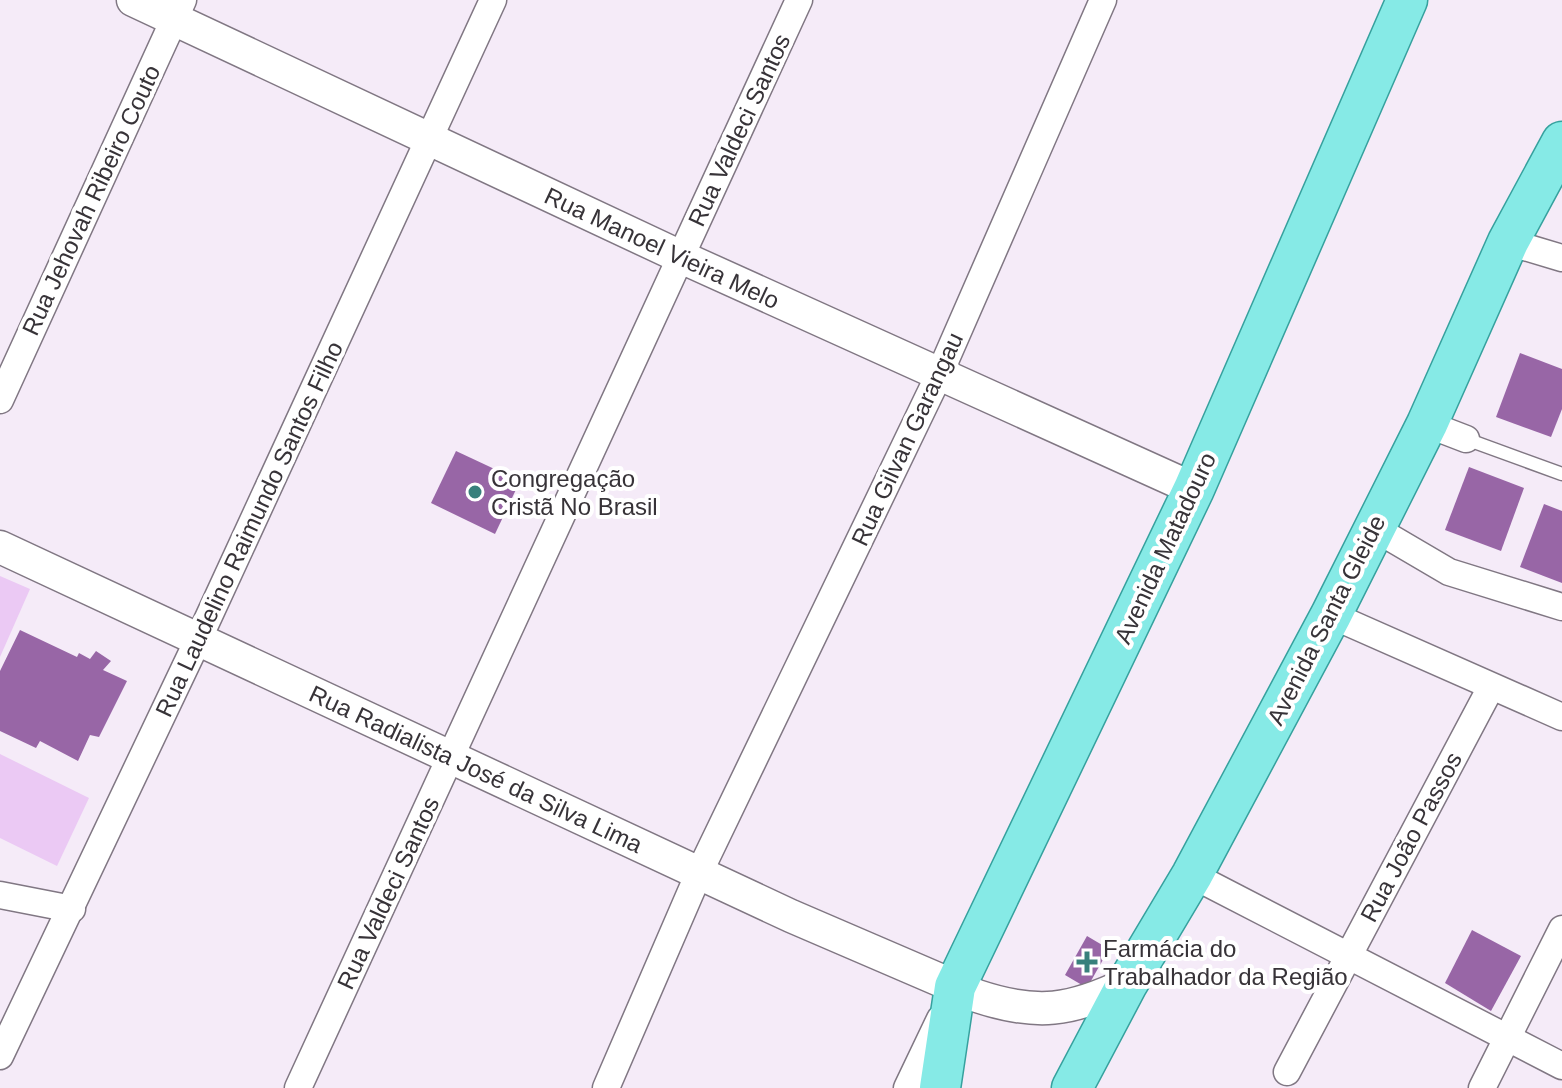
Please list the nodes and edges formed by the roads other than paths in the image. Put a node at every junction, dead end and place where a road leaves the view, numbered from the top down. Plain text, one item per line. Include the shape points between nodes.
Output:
1 (133, 0) edge
2 (493, 0) edge
3 (799, 0) edge
4 (1103, 0) edge
5 (1407, 0) edge
6 (178, 10) edge
7 (429, 139) junction
8 (1562, 142) edge
9 (1508, 242) junction
10 (681, 257) junction
11 (1562, 258) edge
12 (939, 375) junction
13 (0, 400) edge
14 (1427, 424) junction
15 (1466, 439) joint
16 (1562, 474) edge
17 (1194, 489) junction
18 (1374, 528) junction
19 (0, 547) edge
20 (1562, 607) edge
21 (1331, 615) junction
22 (198, 640) junction
23 (1491, 687) junction
24 (1562, 717) edge
25 (451, 757) junction
26 (699, 873) junction
27 (1192, 875) junction
28 (0, 895) edge
29 (72, 909) junction
30 (1562, 929) edge
31 (1348, 954) junction
32 (1127, 984) junction
33 (955, 987) junction
34 (1508, 1038) junction
35 (0, 1055) edge
36 (1562, 1066) edge
37 (1287, 1072) dead end
38 (298, 1088) edge
39 (606, 1088) edge
40 (907, 1088) edge
41 (940, 1088) edge
42 (1072, 1088) edge
43 (1482, 1088) edge

1 - 6 street, Rua Manoel Vieira Melo
2 - 7 street, Rua Laudelino Raimundo Santos Filho
3 - 10 street, Rua Valdeci Santos
4 - 12 street, Rua Gilvan Garangau
5 - 17 main road, Avenida Matadouro
6 - 7 street, Rua Manoel Vieira Melo
6 - 13 street, Rua Jehovah Ribeiro Couto
7 - 10 street, Rua Manoel Vieira Melo
7 - 22 street, Rua Laudelino Raimundo Santos Filho
8 - 9 main road, Avenida Santa Gleide
9 - 11 street
9 - 14 main road, Avenida Santa Gleide
10 - 12 street, Rua Manoel Vieira Melo
10 - 25 street, Rua Valdeci Santos
12 - 17 street, Rua Manoel Vieira Melo
12 - 26 street, Rua Gilvan Garangau
14 - 15 street
14 - 18 main road, Avenida Santa Gleide
15 - 16 lane
17 - 33 main road, Avenida Matadouro
18 - 20 street via 1449,572
18 - 21 main road, Avenida Santa Gleide
19 - 22 street, Rua Radialista José da Silva Lima
21 - 23 street
21 - 27 main road, Avenida Santa Gleide
22 - 25 street, Rua Radialista José da Silva Lima
22 - 29 street, Rua Laudelino Raimundo Santos Filho
23 - 24 street
23 - 31 street, Rua João Passos
25 - 26 street, Rua Radialista José da Silva Lima
25 - 38 street, Rua Valdeci Santos
26 - 33 street, Rua Radialista José da Silva Lima
26 - 39 street, Rua Gilvan Garangau
27 - 31 street
27 - 32 main road, Avenida Santa Gleide
28 - 29 street
29 - 35 street, Rua Laudelino Raimundo Santos Filho
30 - 34 street
31 - 34 street
31 - 37 street, Rua João Passos
32 - 33 street, Rua Radialista José da Silva Lima via 1076,1005 1034,1010 1005,1006
32 - 42 main road, Avenida Santa Gleide
33 - 40 street, Avenida Matadouro
33 - 41 main road
34 - 36 street
34 - 43 street

